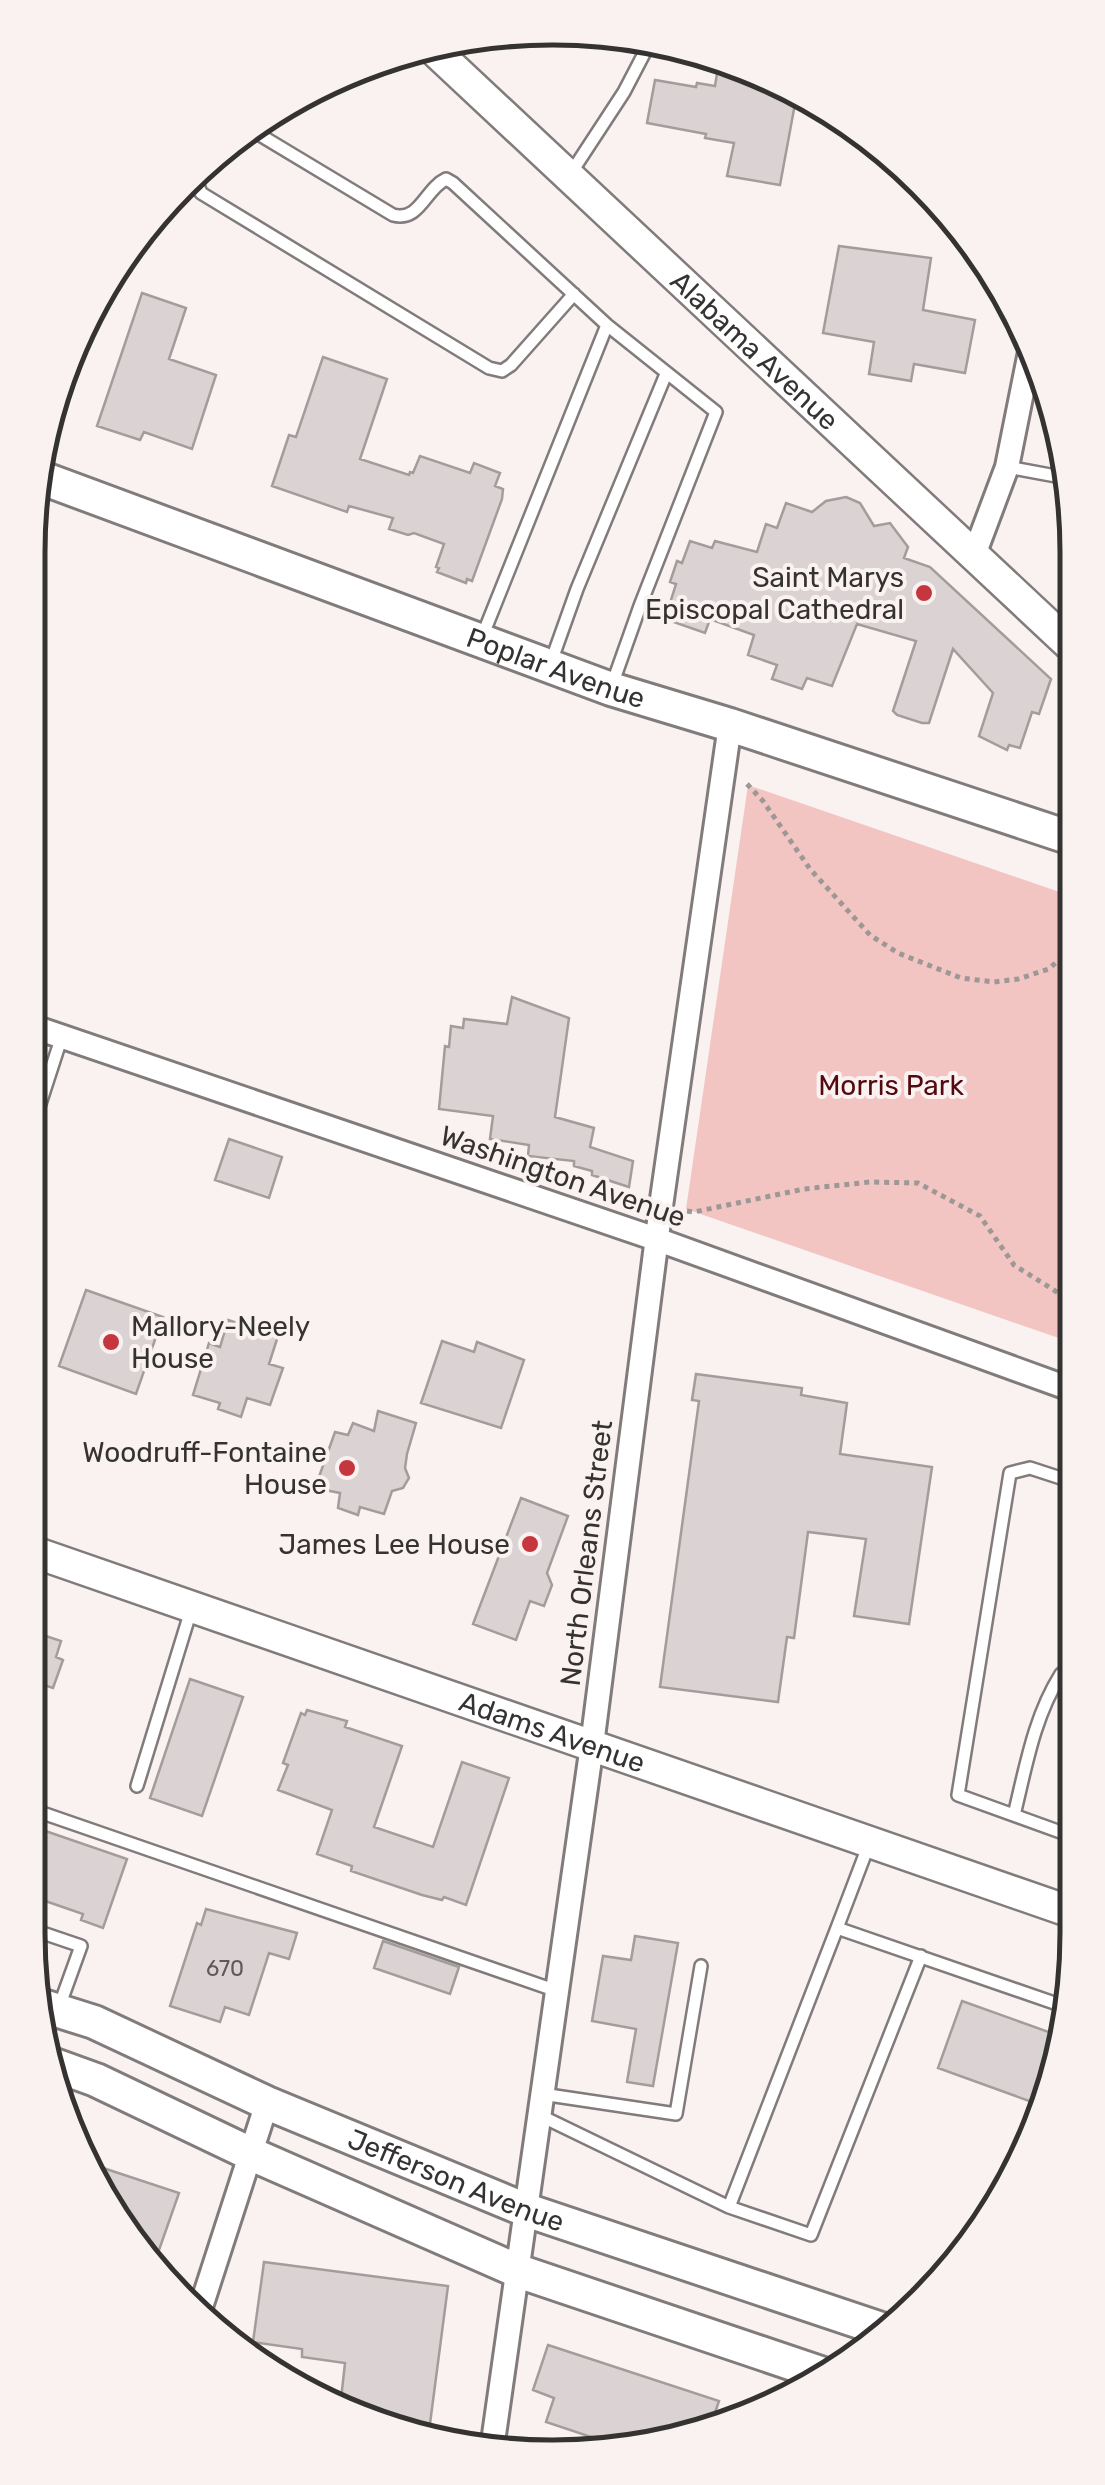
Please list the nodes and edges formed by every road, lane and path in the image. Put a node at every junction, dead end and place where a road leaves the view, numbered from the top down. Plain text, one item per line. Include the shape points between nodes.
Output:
1 (644, 54) edge
2 (442, 57) edge
3 (263, 136) edge
4 (568, 176) junction
5 (199, 189) edge
6 (574, 294) junction
7 (607, 325) junction
8 (1026, 371) edge
9 (666, 374) junction
10 (1007, 467) junction
11 (1054, 476) edge
12 (50, 481) edge
13 (974, 555) junction
14 (1060, 635) edge
15 (481, 641) junction
16 (550, 666) junction
17 (611, 689) junction
18 (730, 725) junction
19 (726, 762) junction
20 (1060, 834) edge
21 (1060, 959) edge
22 (45, 1030) edge
23 (62, 1036) junction
24 (45, 1088) edge
25 (660, 1206) junction
26 (656, 1239) junction
27 (1060, 1294) edge
28 (1060, 1385) edge
29 (1060, 1478) edge
30 (45, 1556) edge
31 (192, 1607) junction
32 (1060, 1676) edge
33 (592, 1745) junction
34 (137, 1786) dead end
35 (45, 1814) edge
36 (1014, 1815) junction
37 (1060, 1832) edge
38 (868, 1844) junction
39 (1060, 1908) edge
40 (837, 1928) junction
41 (45, 1934) edge
42 (920, 1956) junction
43 (701, 1966) dead end
44 (557, 1991) junction
45 (1055, 2003) edge
46 (50, 2006) edge
47 (51, 2009) edge
48 (64, 2069) edge
49 (267, 2103) junction
50 (540, 2104) junction
51 (251, 2154) junction
52 (729, 2207) junction
53 (526, 2210) junction
54 (518, 2271) junction
55 (204, 2301) edge
56 (872, 2326) edge
57 (810, 2370) edge
58 (494, 2437) edge

1 - 4 lane
2 - 4 street, Alabama Avenue
3 - 6 lane via 393,215 411,215 438,183 453,182
4 - 13 street, Alabama Avenue
5 - 6 lane via 489,368 511,365
6 - 7 lane
7 - 9 lane
7 - 15 lane
8 - 10 street
9 - 16 lane
9 - 17 lane via 716,412
10 - 11 lane
10 - 13 street
12 - 15 main road, Poplar Avenue
13 - 14 street, Alabama Avenue
15 - 16 main road, Poplar Avenue
16 - 17 main road, Poplar Avenue
17 - 18 main road, Poplar Avenue
18 - 19 street, North Orleans Street
18 - 20 main road, Poplar Avenue
19 - 21 path via 870,936 898,953 961,978 994,982 1049,969
19 - 25 street, North Orleans Street
22 - 23 street, Washington Avenue
23 - 24 lane
23 - 26 street, Washington Avenue
25 - 26 street, North Orleans Street
25 - 27 path via 694,1212 804,1188 918,1183 980,1216 1014,1265
26 - 28 street, Washington Avenue
26 - 33 street, North Orleans Street
29 - 36 lane via 1030,1468 1010,1473 958,1795
30 - 31 street, Adams Avenue
31 - 33 street, Adams Avenue
31 - 34 lane
32 - 36 lane via 1036,1723
33 - 38 street, Adams Avenue
33 - 44 street, North Orleans Street
35 - 44 lane
36 - 37 lane
38 - 39 street, Adams Avenue
38 - 40 lane
40 - 42 lane
40 - 52 lane
41 - 46 lane via 81,1946
42 - 45 lane
42 - 52 lane via 811,2235
43 - 50 lane via 676,2114
44 - 50 street, North Orleans Street
47 - 49 main road, Jefferson Avenue
48 - 51 main road, Jefferson Avenue
49 - 51 street
49 - 53 main road, Jefferson Avenue
50 - 52 lane
50 - 53 street, North Orleans Street
51 - 54 main road, Jefferson Avenue
51 - 55 street
53 - 54 street, North Orleans Street
53 - 56 main road, Jefferson Avenue
54 - 57 main road, Jefferson Avenue
54 - 58 street, North Orleans Street

